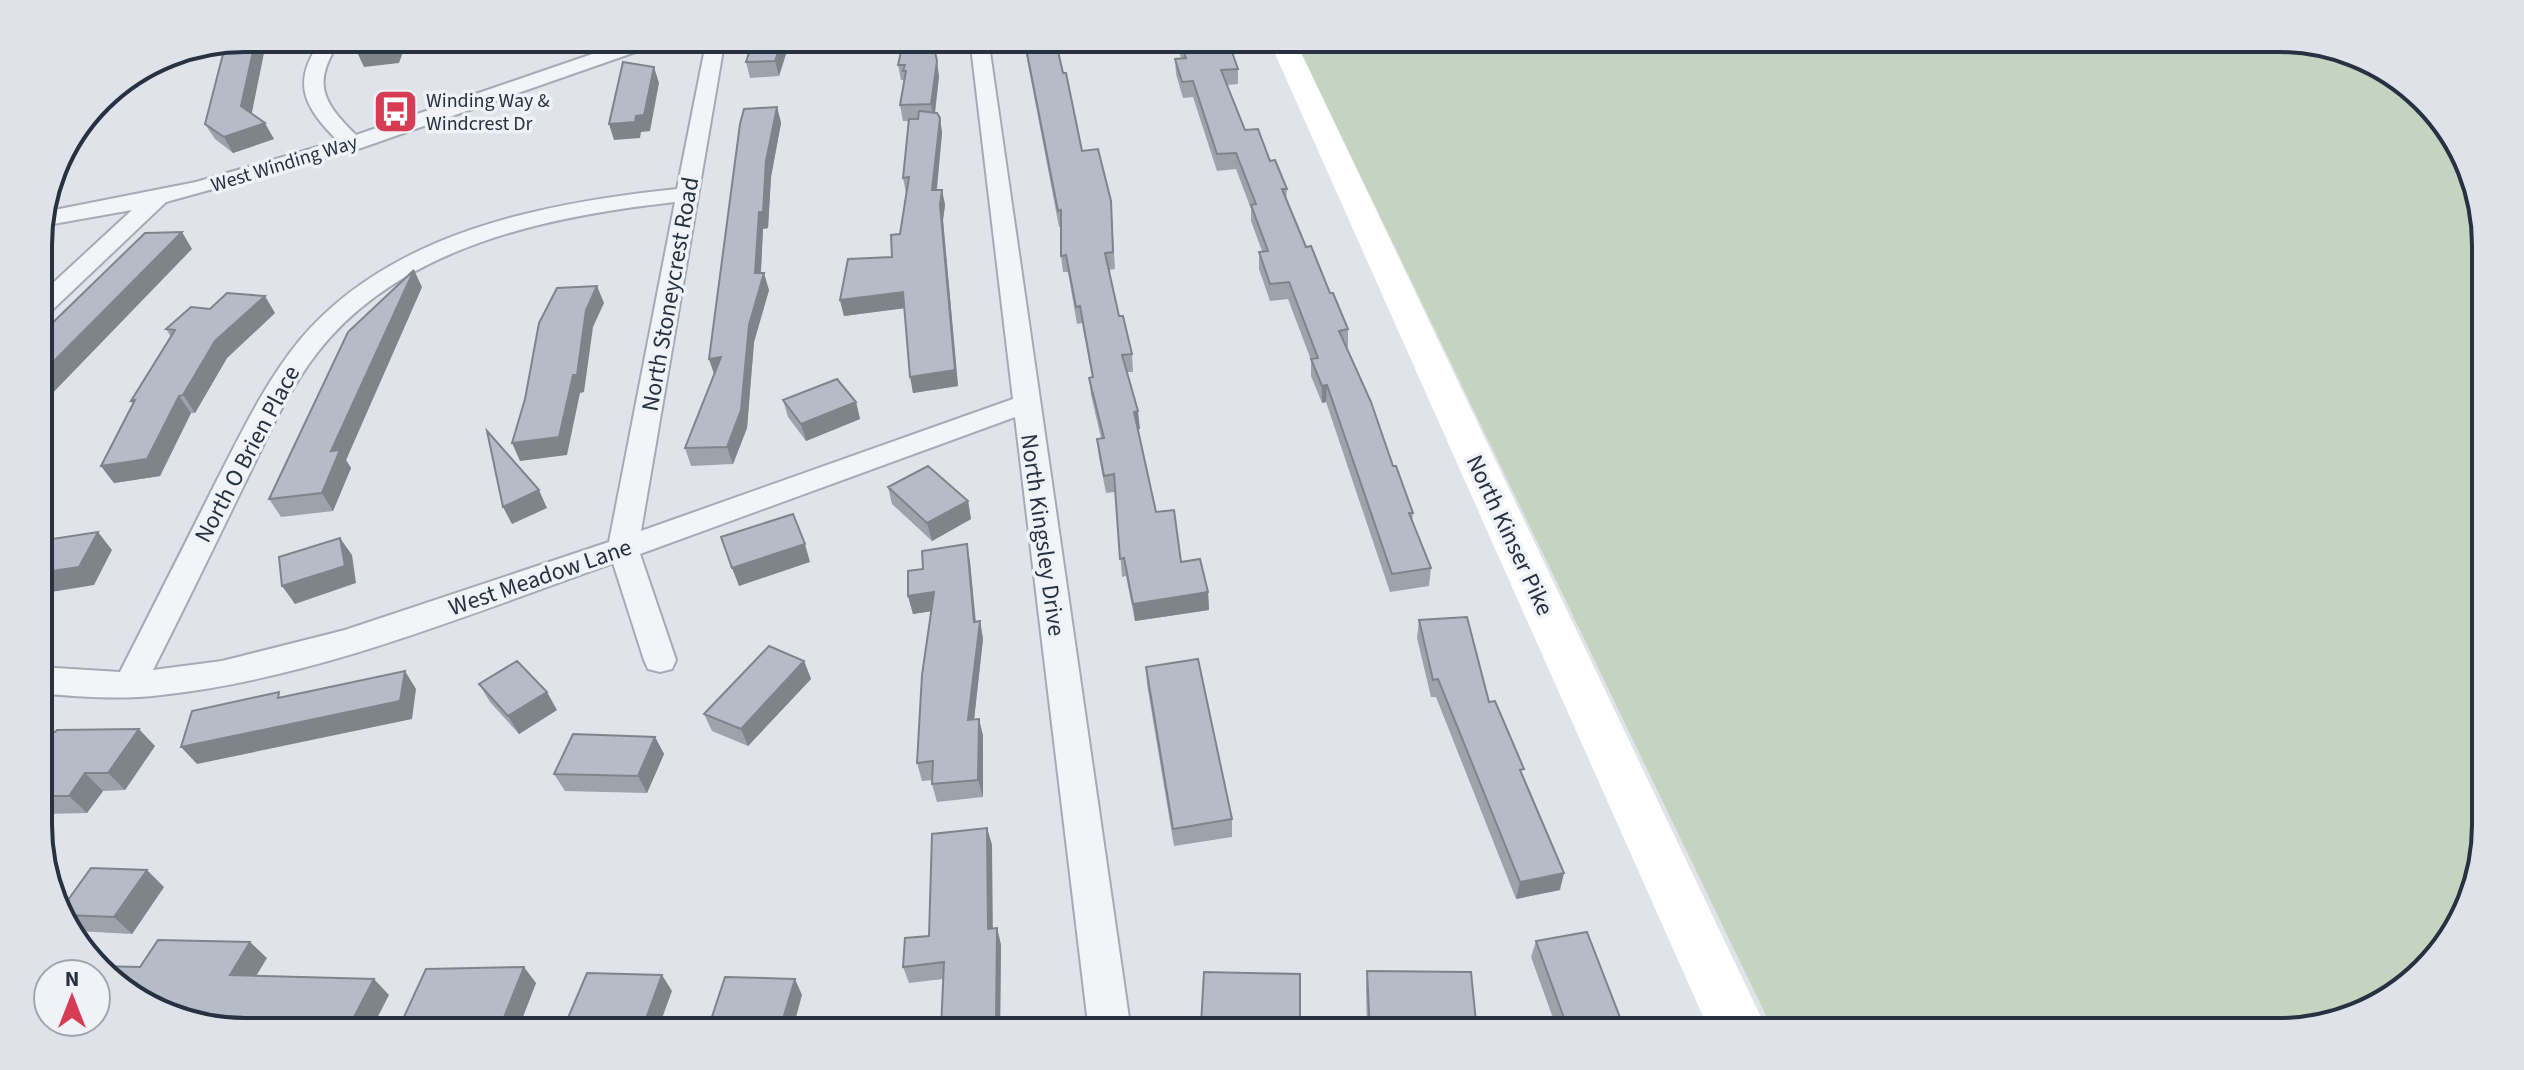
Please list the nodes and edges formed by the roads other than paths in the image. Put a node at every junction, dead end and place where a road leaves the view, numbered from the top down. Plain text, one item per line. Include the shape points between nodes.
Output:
1 (324, 52) edge
2 (616, 52) edge
3 (714, 52) edge
4 (981, 52) edge
5 (1287, 52) edge
6 (352, 143) junction
7 (689, 194) junction
8 (157, 199) junction
9 (55, 217) edge
10 (52, 297) edge
11 (1026, 404) junction
12 (623, 549) junction
13 (660, 660) dead end
14 (52, 681) edge
15 (130, 684) junction
16 (1108, 1018) edge
17 (1733, 1018) edge

1 - 6 street via 311,89 320,111
2 - 6 street, West Winding Way
3 - 7 street, North Stoneycrest Road
4 - 11 street, North Kingsley Drive
5 - 17 street, North Kinser Pike
6 - 8 street, West Winding Way
7 - 12 street, North Stoneycrest Road
7 - 15 street, North O Brien Place via 583,206 495,228 406,268 332,319 290,367
8 - 9 street, West Winding Way
8 - 10 street
11 - 12 street, West Meadow Lane
11 - 16 street, North Kingsley Drive
12 - 13 street
12 - 15 street, West Meadow Lane via 278,662
14 - 15 street, West Meadow Lane

